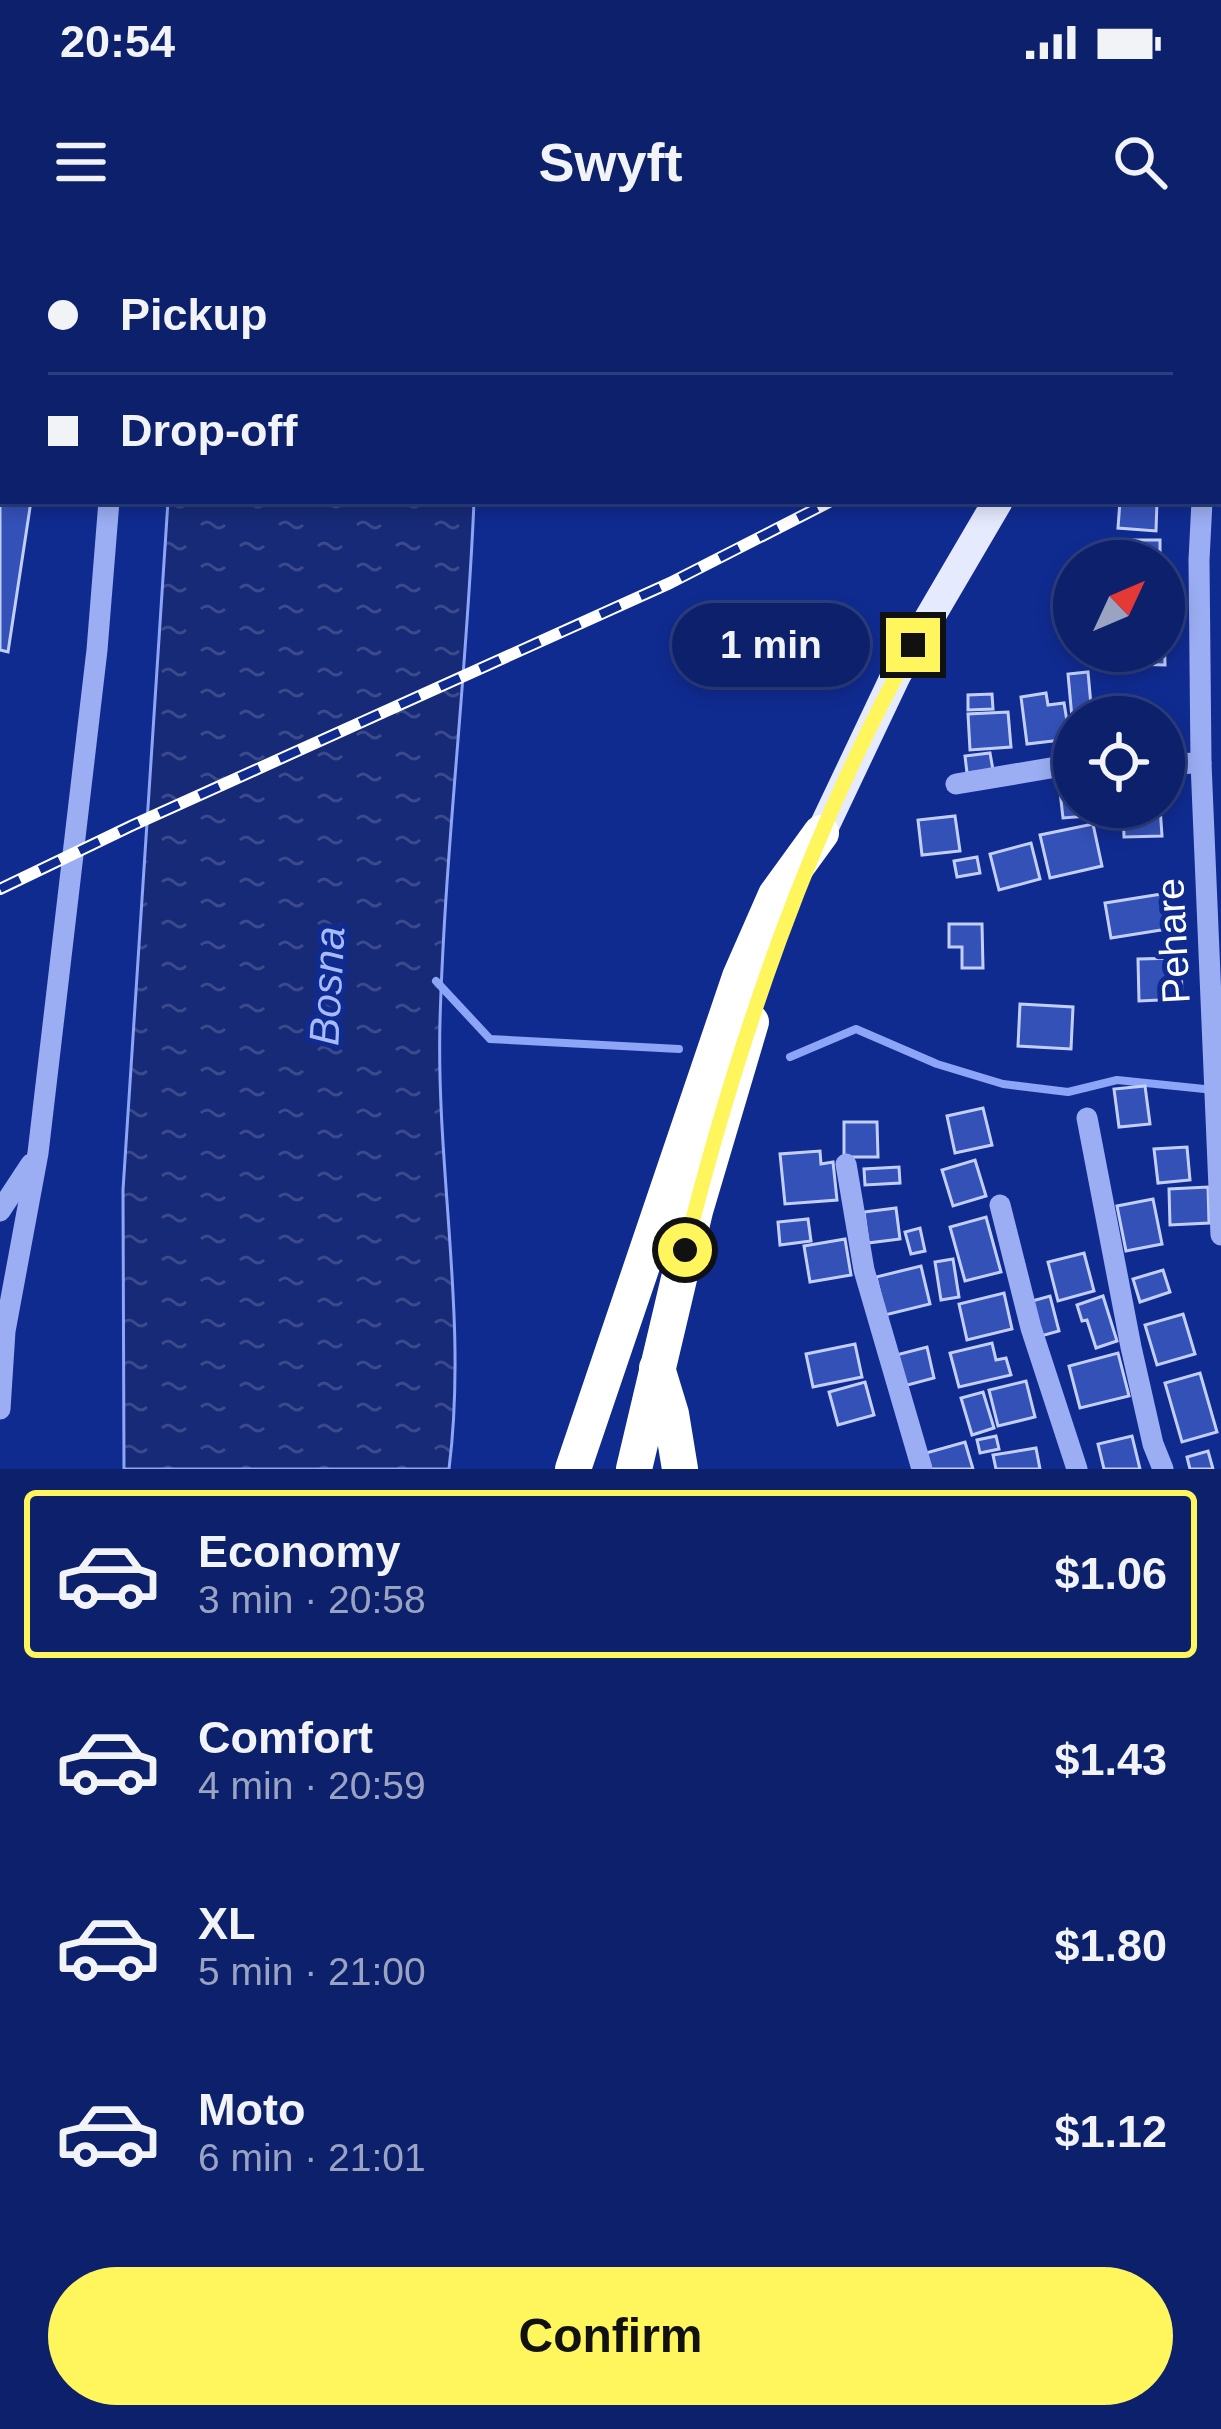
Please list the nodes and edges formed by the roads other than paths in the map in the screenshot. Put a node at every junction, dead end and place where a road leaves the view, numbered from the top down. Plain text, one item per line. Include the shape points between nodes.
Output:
1 (109, 504) edge
2 (996, 504) edge
3 (1202, 504) edge
4 (1185, 764) edge
5 (1201, 764) junction
6 (1053, 768) edge
7 (956, 784) dead end
8 (821, 833) junction
9 (1087, 1118) dead end
10 (38, 1153) junction
11 (846, 1164) dead end
12 (1000, 1204) dead end
13 (0, 1211) edge
14 (1221, 1235) edge
15 (5, 1302) edge
16 (2, 1330) edge
17 (656, 1365) junction
18 (0, 1409) edge
19 (574, 1469) edge
20 (634, 1469) edge
21 (680, 1469) edge
22 (922, 1469) edge
23 (1076, 1469) edge
24 (1163, 1469) edge

1 - 10 street
2 - 8 main road via 896,675
3 - 5 street, Pehare
4 - 5 street
5 - 14 street, Pehare
6 - 7 street
8 - 17 highway via 728,1095
8 - 19 highway via 776,895 740,976
9 - 24 street
10 - 13 street
10 - 15 street
11 - 22 street via 864,1270
12 - 23 street
15 - 16 street
16 - 18 street
17 - 20 highway
17 - 21 highway

